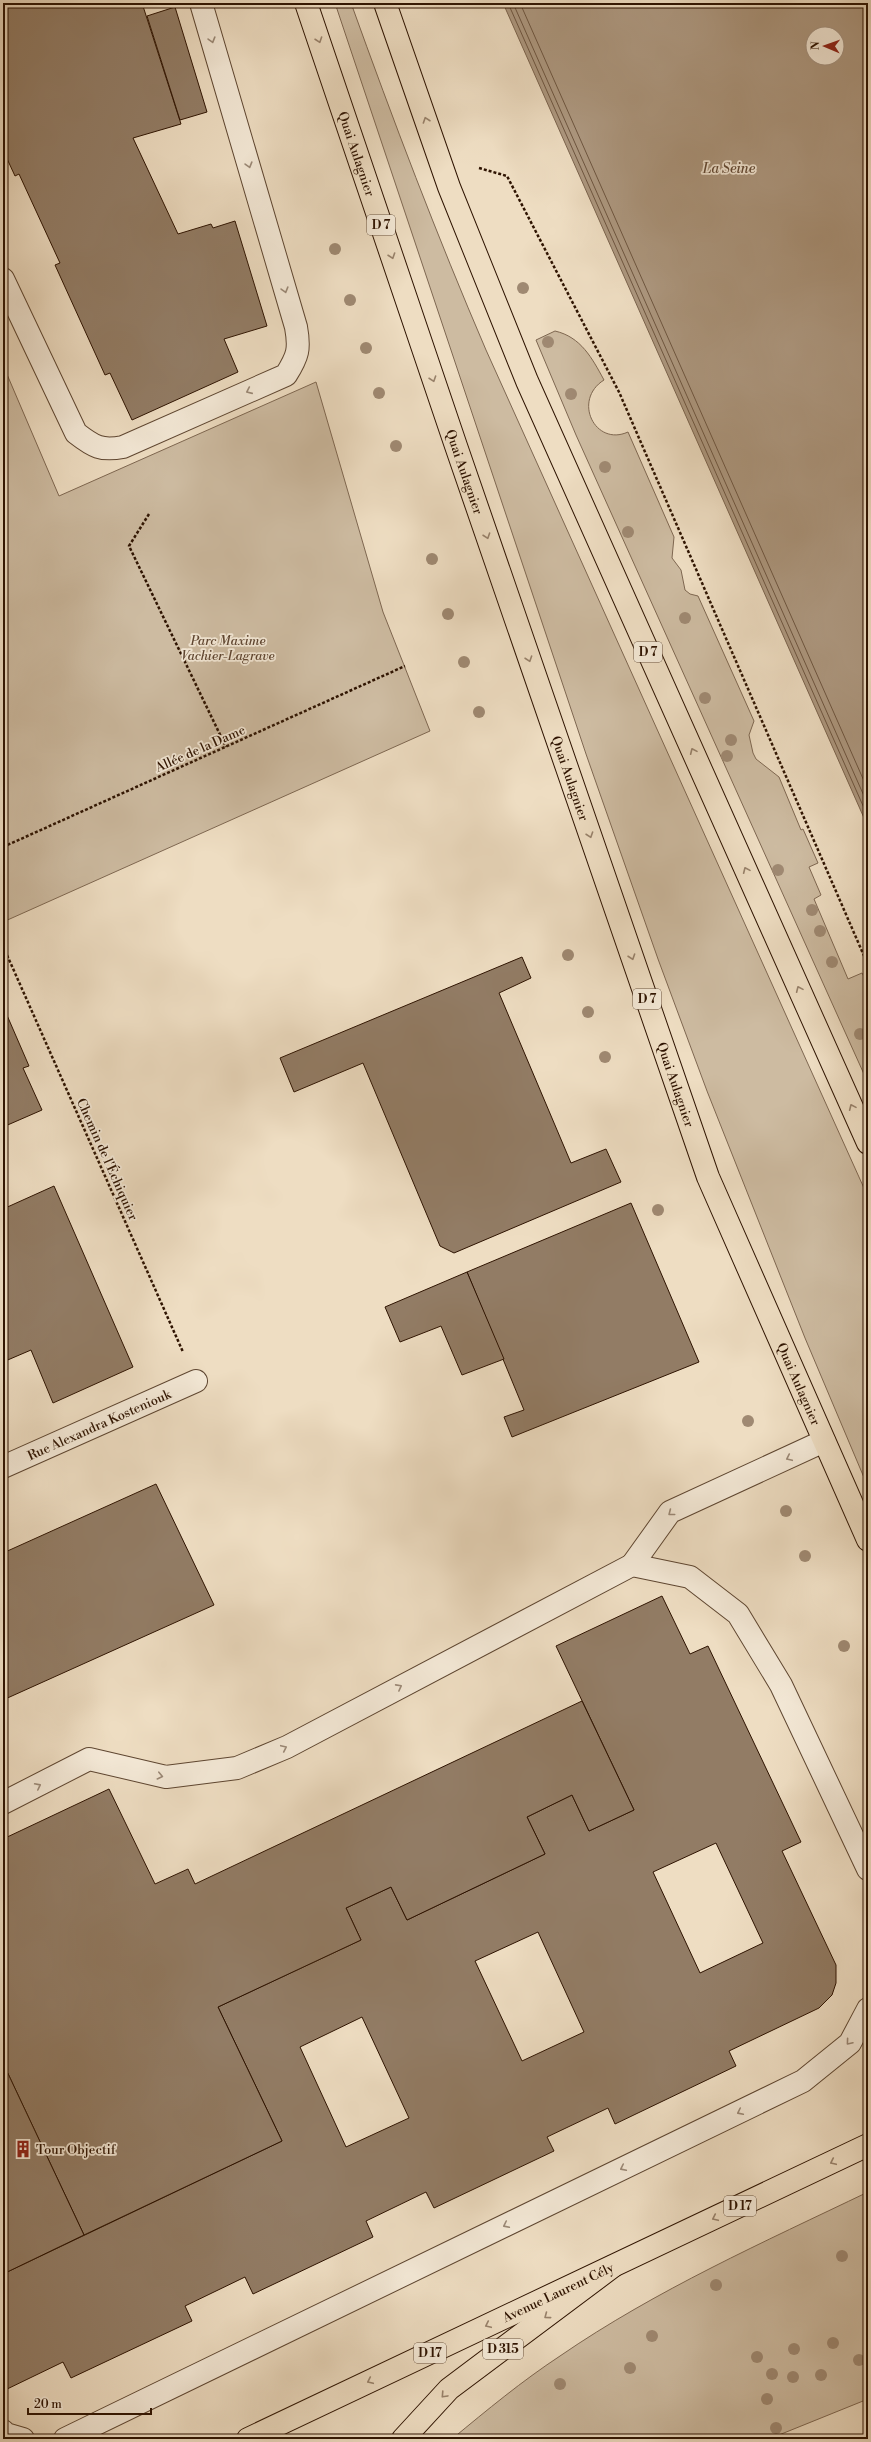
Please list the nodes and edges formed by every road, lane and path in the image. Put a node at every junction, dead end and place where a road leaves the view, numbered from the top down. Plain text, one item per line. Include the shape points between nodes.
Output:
1 (201, 3) edge
2 (306, 3) edge
3 (385, 3) edge
4 (439, 157) junction
5 (3, 279) edge
6 (149, 514) dead end
7 (405, 666) dead end
8 (226, 747) junction
9 (3, 847) edge
10 (3, 946) edge
11 (868, 965) edge
12 (868, 1143) edge
13 (196, 1381) joint
14 (824, 1441) junction
15 (3, 1467) edge
16 (868, 1540) edge
17 (632, 1565) junction
18 (3, 1803) edge
19 (868, 1869) edge
20 (868, 2009) edge
21 (868, 2145) edge
22 (612, 2267) junction
23 (3, 2430) edge
24 (23, 2439) edge
25 (65, 2439) edge
26 (248, 2439) edge
27 (403, 2439) edge

1 -> 5 lane via 296,327 299,346 295,360 286,375 123,447 107,450 91,445 76,433
2 -> 14 main road, Quai Aulagnier / D 7 via 708,1177
4 -> 3 main road, D 7
4 - 11 path via 507,176 619,392
12 -> 4 main road, D 7 via 527,381
6 - 8 path via 129,546
7 - 8 path, Allée de la Dame
8 - 9 path, Allée de la Dame
10 - 13 path, Chemin de l'Échiquier
13 - 15 lane, Rue Alexandra Kosteniouk
14 - 16 main road, Quai Aulagnier / D 7
14 -> 17 lane via 670,1512
18 -> 17 lane via 89,1759 166,1777 237,1768 287,1747
17 - 19 lane via 690,1577 738,1614 781,1685
20 -> 25 lane via 850,2043 803,2081
21 -> 22 main road, Avenue Laurent Cély / D 17
22 -> 26 main road, Avenue Laurent Cély / D 17
22 -> 27 main road, D 315 via 449,2389
23 - 24 lane via 6,2434

